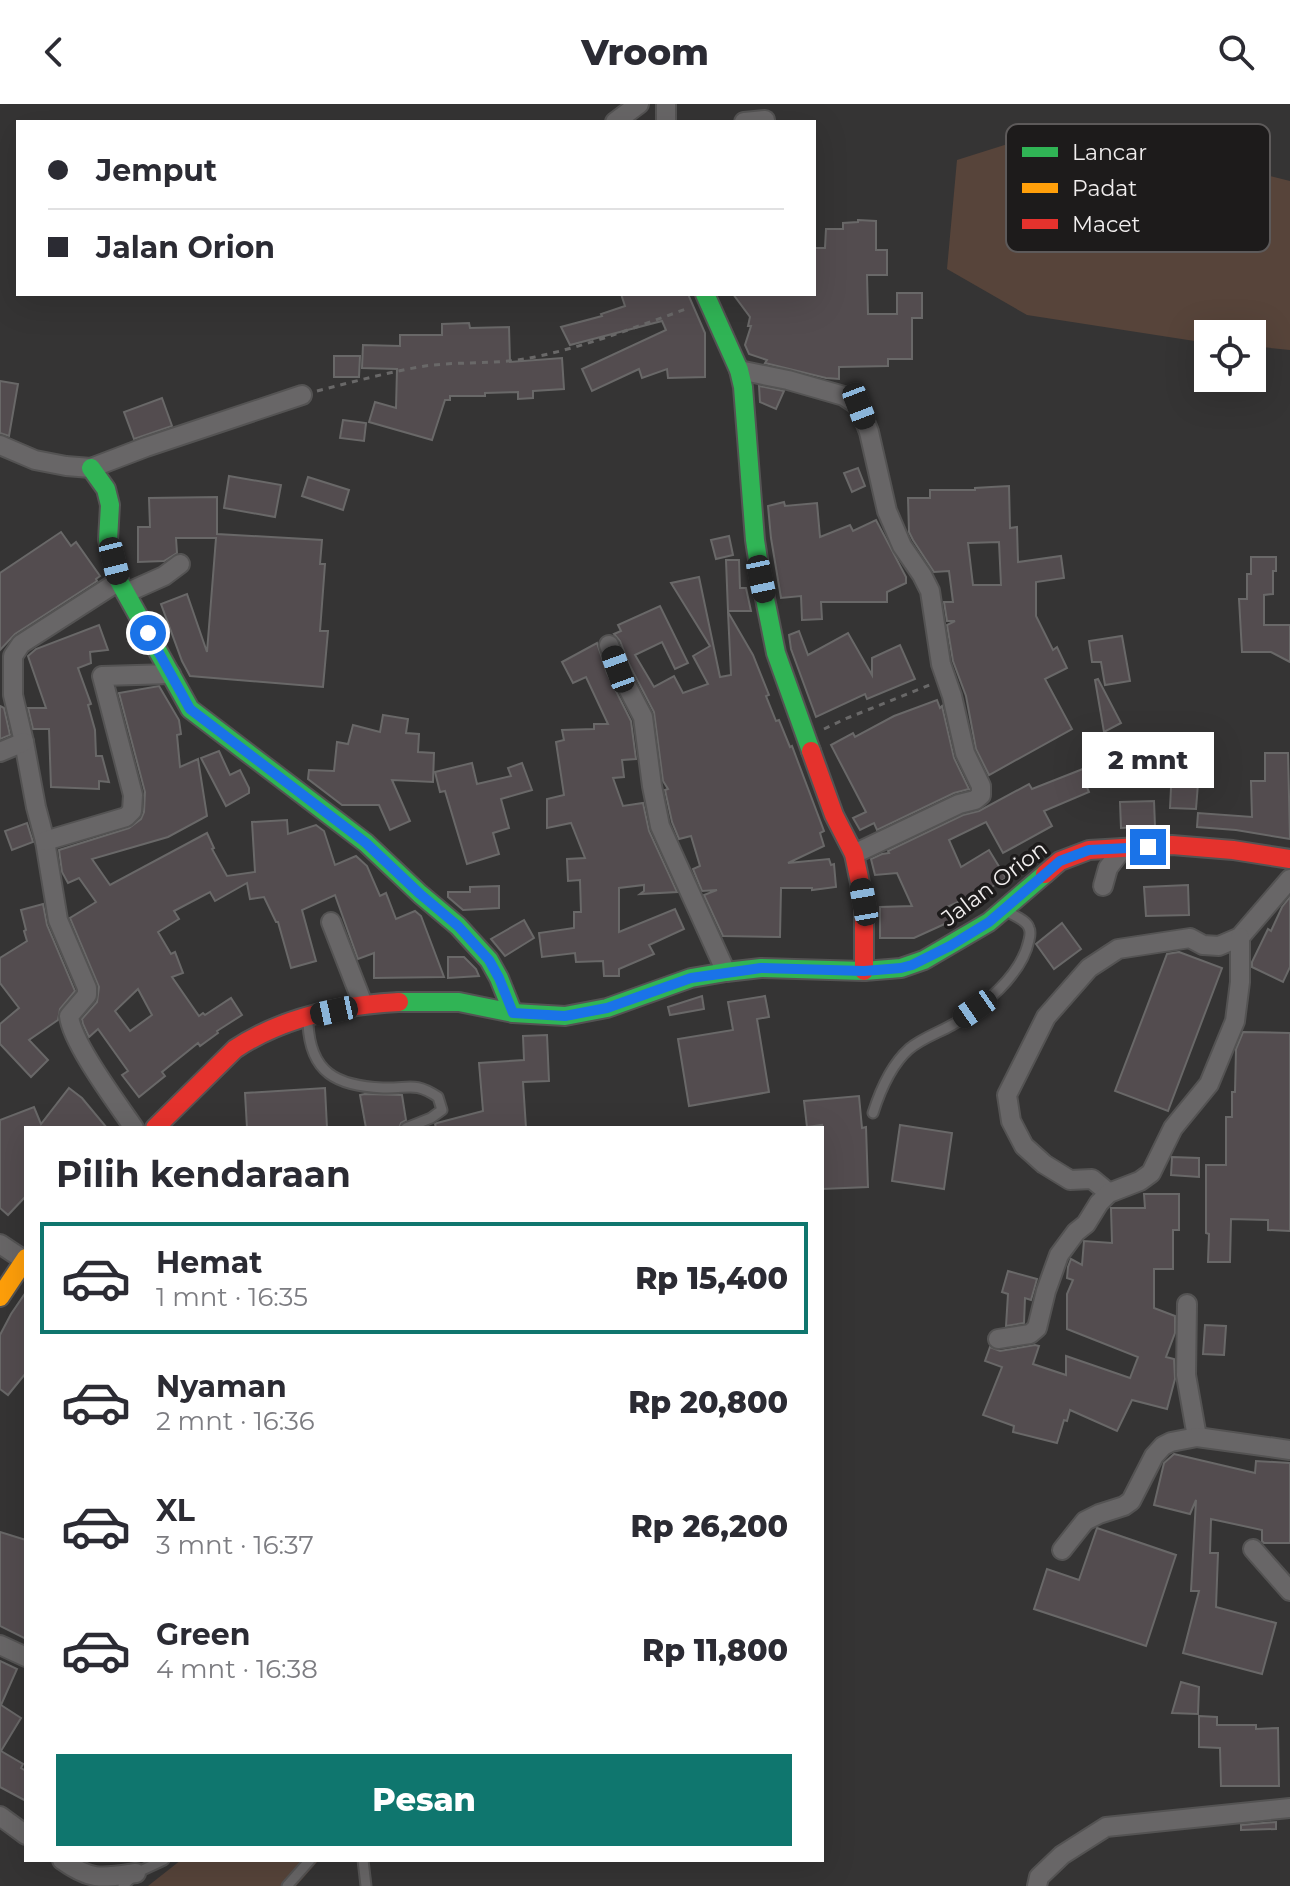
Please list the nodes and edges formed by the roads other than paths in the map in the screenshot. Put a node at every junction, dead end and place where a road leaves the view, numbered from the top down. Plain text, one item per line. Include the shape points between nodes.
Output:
1 (639, 104) edge
2 (617, 120) edge
3 (706, 298) edge
4 (741, 378) junction
5 (302, 395) road end
6 (0, 445) edge
7 (91, 468) junction
8 (180, 564) dead end
9 (122, 587) junction
10 (609, 645) dead end
11 (171, 674) junction
12 (24, 742) junction
13 (0, 752) edge
14 (45, 841) junction
15 (1123, 848) junction
16 (854, 854) junction
17 (1290, 859) edge
18 (1290, 879) edge
19 (1103, 886) dead end
20 (1004, 909) junction
21 (331, 922) dead end
22 (1240, 937) junction
23 (864, 971) junction
24 (726, 972) junction
25 (363, 1004) junction
26 (513, 1013) junction
27 (308, 1016) junction
28 (873, 1113) dead end
29 (133, 1126) edge
30 (157, 1126) edge
31 (411, 1126) edge
32 (1109, 1193) junction
33 (0, 1244) edge
34 (24, 1258) edge
35 (24, 1260) edge
36 (0, 1297) edge
37 (1187, 1304) dead end
38 (998, 1339) dead end
39 (1197, 1437) junction
40 (1290, 1450) edge
41 (1253, 1549) dead end
42 (1062, 1550) dead end
43 (1290, 1591) edge
44 (0, 1645) edge
45 (24, 1656) edge
46 (1290, 1808) edge
47 (0, 1816) edge
48 (24, 1834) edge
49 (65, 1862) edge
50 (160, 1862) edge
51 (308, 1862) edge
52 (363, 1862) edge
53 (129, 1879) edge
54 (287, 1886) edge
55 (366, 1886) edge
56 (1037, 1886) edge

1 - 2 street
3 - 4 main road
4 - 16 main road via 755,540 776,653 834,815
4 - 16 street via 788,380 844,396 859,406 887,511 930,591 941,664 965,753 981,786 975,800
5 - 7 street
6 - 7 street via 35,460
7 - 9 main road via 106,489 108,540
8 - 9 street via 164,576
9 - 11 main road
9 - 12 street via 21,644 13,656 13,695
10 - 24 street via 643,717 660,826
11 - 14 street via 102,676 133,795 132,811
11 - 26 main road via 190,709 366,843 458,926 489,960
12 - 13 street
12 - 14 street
14 - 29 street via 58,920 87,988 68,1020
15 - 17 main road, Jalan Orion via 1172,845
15 - 19 street
15 - 20 main road, Jalan Orion via 1089,850 1060,861
16 - 23 main road via 864,902
18 - 22 street
20 - 23 main road, Jalan Orion via 924,960
20 - 28 lane via 1029,926 1024,957 1009,979 975,1009 899,1059
21 - 25 street
22 - 32 street via 1235,1021 1209,1084 1173,1128 1151,1173
22 - 32 street via 1219,946 1190,938 1118,949 1089,968 1046,1017 1028,1052 1007,1095 1011,1121 1024,1146 1070,1180 1092,1179
23 - 24 main road, Jalan Orion
24 - 26 main road, Jalan Orion via 691,978 607,1008 565,1016
25 - 26 main road, Jalan Orion via 459,1002
25 - 27 main road, Jalan Orion
27 - 30 main road, Jalan Orion via 235,1049
27 - 31 lane via 309,1041 326,1073 357,1085 420,1087 438,1097 442,1110
32 - 38 street via 1059,1255 1037,1328
33 - 34 street
35 - 36 main road
37 - 39 street via 1186,1375
39 - 40 street
39 - 42 street via 1163,1446 1131,1501 1085,1521
41 - 43 street
44 - 45 street
46 - 56 street via 1106,1827 1062,1855 1039,1877
47 - 48 street
49 - 53 street via 94,1877
50 - 53 lane
51 - 54 lane
52 - 55 lane

